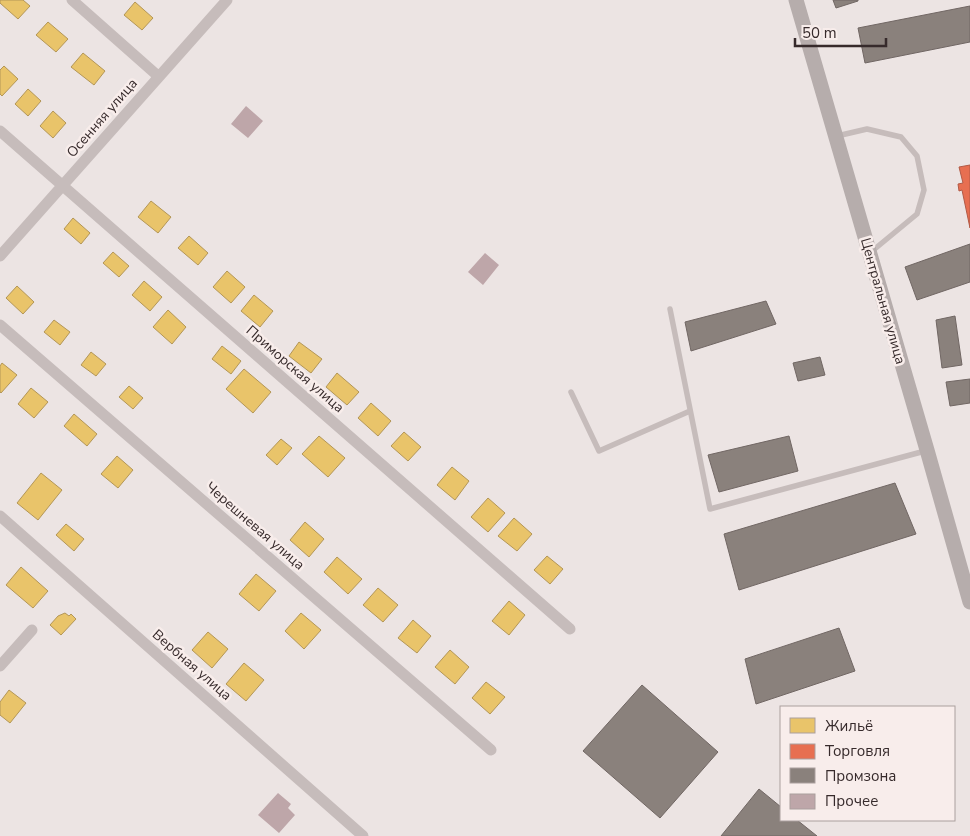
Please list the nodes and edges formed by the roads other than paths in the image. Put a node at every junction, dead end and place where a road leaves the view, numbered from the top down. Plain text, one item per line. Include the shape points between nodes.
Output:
1 (72, 0) edge
2 (227, 0) edge
3 (796, 0) edge
4 (158, 76) junction
5 (0, 131) edge
6 (836, 136) junction
7 (62, 186) junction
8 (870, 253) junction
9 (0, 256) edge
10 (670, 309) dead end
11 (0, 325) edge
12 (570, 392) dead end
13 (690, 411) junction
14 (927, 450) junction
15 (0, 516) edge
16 (970, 602) edge
17 (570, 629) dead end
18 (32, 630) dead end
19 (0, 666) edge
20 (491, 750) dead end
21 (363, 836) edge

1 - 4 street
2 - 4 street, Осенняя улица
3 - 6 street, Центральная улица
4 - 7 street, Осенняя улица
5 - 7 street, Приморская улица
6 - 8 street, Центральная улица
6 - 8 lane via 867,129 901,137 917,156 924,190 917,214
7 - 9 street, Осенняя улица
7 - 17 street, Приморская улица
8 - 14 street, Центральная улица
10 - 13 lane
11 - 20 street, Черешневая улица
12 - 13 lane via 599,451
13 - 14 lane via 710,509
14 - 16 street, Центральная улица
15 - 21 street, Вербная улица
18 - 19 street

